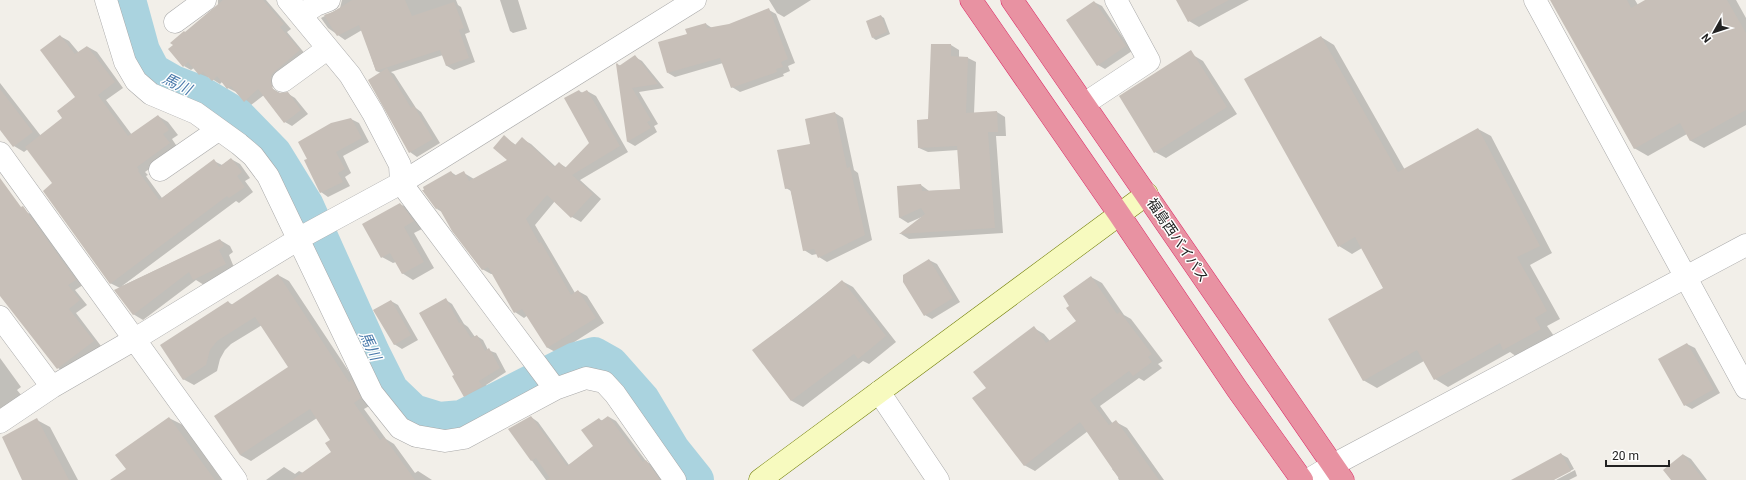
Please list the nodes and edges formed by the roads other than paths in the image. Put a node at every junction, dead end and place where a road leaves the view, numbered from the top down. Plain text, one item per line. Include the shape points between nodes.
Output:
1 (106, 0) edge
2 (205, 0) edge
3 (329, 0) edge
4 (695, 0) edge
5 (971, 0) edge
6 (1012, 0) edge
7 (1116, 0) edge
8 (1536, 0) edge
9 (294, 7) edge
10 (180, 13) edge
11 (327, 48) junction
12 (283, 80) dead end
13 (1084, 104) junction
14 (218, 130) junction
15 (0, 153) edge
16 (160, 170) dead end
17 (401, 183) junction
18 (1147, 194) junction
19 (1119, 214) junction
20 (303, 237) junction
21 (1746, 245) edge
22 (1687, 278) junction
23 (0, 317) edge
24 (135, 339) junction
25 (548, 381) junction
26 (52, 387) junction
27 (1746, 388) edge
28 (879, 392) junction
29 (0, 422) edge
30 (1338, 472) edge
31 (236, 480) edge
32 (675, 480) edge
33 (760, 480) edge
34 (938, 480) edge
35 (1302, 480) edge
36 (1308, 480) edge

1 - 14 street via 125,62 136,82 151,94 196,113
2 - 10 street
3 - 9 street via 316,5
4 - 17 street
5 - 19 highway
6 - 13 highway, 福島西バイパス
7 - 13 street via 1149,61
8 - 22 street
9 - 11 street
11 - 12 street
11 - 17 street via 350,76 373,113 400,166
13 - 18 highway, 福島西バイパス
14 - 16 street
14 - 20 street via 239,144 257,161
15 - 24 street
17 - 20 street
17 - 25 street
18 - 19 street
18 - 30 highway, 福島西バイパス
19 - 28 street
19 - 35 highway via 1236,389
20 - 24 street
20 - 25 street via 372,393 400,428 416,436 445,442 464,438
21 - 22 street
22 - 27 street
22 - 30 street
23 - 26 street
24 - 26 street
24 - 31 street
25 - 32 street via 586,378 604,382
26 - 29 street
28 - 33 street
28 - 34 street
30 - 36 street

